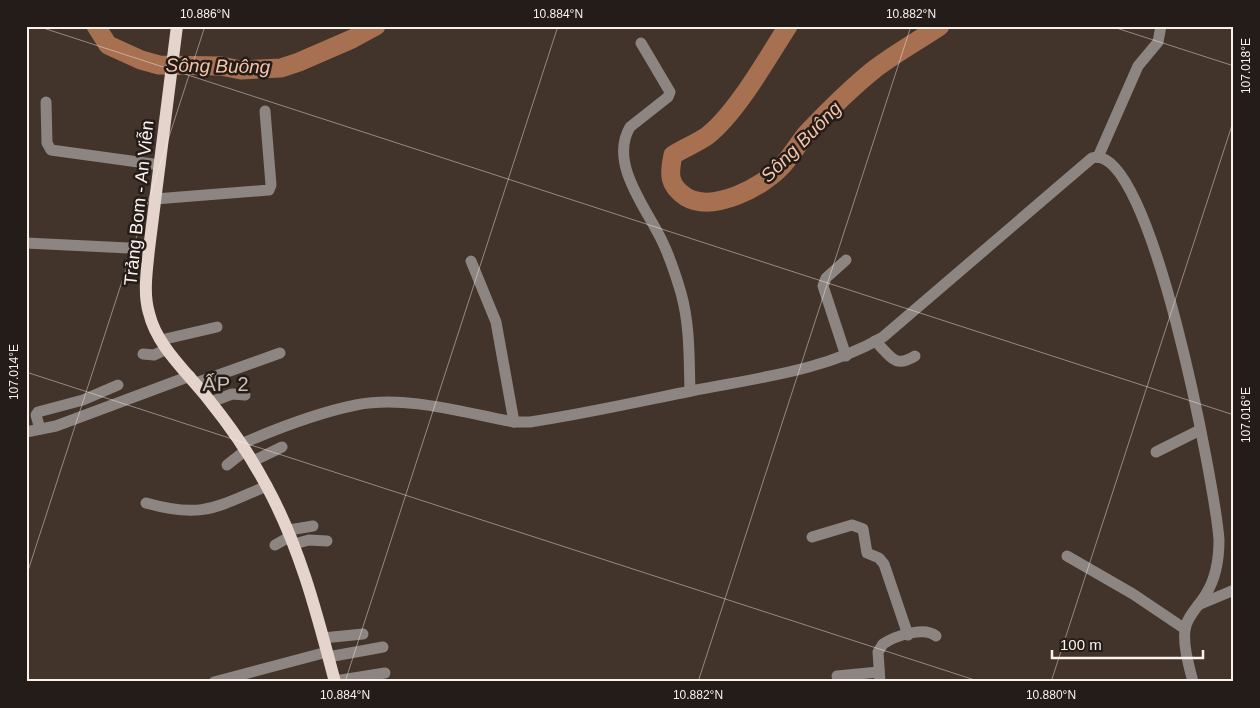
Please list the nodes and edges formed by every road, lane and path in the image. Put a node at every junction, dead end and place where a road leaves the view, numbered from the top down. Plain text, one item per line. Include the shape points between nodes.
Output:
1 (177, 26) edge
2 (1161, 26) edge
3 (641, 43) dead end
4 (46, 102) dead end
5 (265, 111) dead end
6 (1098, 157) junction
7 (160, 165) junction
8 (155, 199) junction
9 (26, 243) edge
10 (149, 249) junction
11 (846, 260) dead end
12 (471, 261) dead end
13 (217, 327) dead end
14 (875, 341) junction
15 (164, 344) junction
16 (280, 353) dead end
17 (143, 354) dead end
18 (846, 356) junction
19 (915, 356) dead end
20 (193, 380) junction
21 (690, 391) junction
22 (245, 395) dead end
23 (123, 401) junction
24 (211, 402) junction
25 (514, 422) junction
26 (40, 429) junction
27 (1200, 430) junction
28 (26, 432) edge
29 (282, 447) dead end
30 (247, 452) junction
31 (1156, 452) dead end
32 (227, 465) dead end
33 (267, 486) junction
34 (146, 503) dead end
35 (313, 526) dead end
36 (291, 537) junction
37 (812, 537) dead end
38 (327, 541) dead end
39 (275, 545) dead end
40 (1067, 556) dead end
41 (1234, 590) edge
42 (1198, 605) junction
43 (1185, 629) junction
44 (363, 634) dead end
45 (908, 635) junction
46 (936, 636) dead end
47 (323, 638) junction
48 (383, 647) dead end
49 (328, 654) junction
50 (384, 673) dead end
51 (837, 676) dead end
52 (880, 677) edge
53 (214, 682) edge
54 (335, 682) edge
55 (1193, 682) edge

1 - 7 main road, Trảng Bom - An Viễn
2 - 6 street via 1158,42 1138,66
3 - 21 street via 670,92 668,97 630,126 625,147 627,168 663,243 681,293 687,323
4 - 7 street via 47,143 51,150
5 - 8 street via 272,185 269,190
6 - 14 street via 1092,158
6 - 27 street via 1111,163 1123,180 1163,269
7 - 8 main road, Trảng Bom - An Viễn
8 - 10 main road, Trảng Bom - An Viễn
9 - 10 street
10 - 15 main road, Trảng Bom - An Viễn via 147,305 152,323
11 - 18 street via 826,278 823,286
12 - 25 street via 496,322
13 - 15 street
14 - 18 street
14 - 19 street via 897,362
15 - 17 street via 154,356
15 - 20 main road, Trảng Bom - An Viễn
16 - 20 street
18 - 21 street via 760,378
20 - 23 street
20 - 24 main road, Trảng Bom - An Viễn
21 - 25 street via 563,417
22 - 24 street via 232,394
23 - 26 street
23 - 26 street via 117,382 83,400 38,412
24 - 30 main road, Trảng Bom - An Viễn
25 - 30 street via 426,406 398,403 357,405 286,425
26 - 28 street
27 - 31 street
27 - 42 street via 1212,483 1218,547 1213,580
29 - 30 street
30 - 32 street
30 - 33 main road, Trảng Bom - An Viễn
33 - 34 street via 220,506 192,512
33 - 36 main road, Trảng Bom - An Viễn
35 - 36 street
36 - 38 street
36 - 39 street
36 - 47 main road, Trảng Bom - An Viễn via 311,590
37 - 45 street via 852,525 863,529 867,553 884,564
40 - 43 street
41 - 42 street
42 - 43 street
43 - 55 street
44 - 47 street
45 - 46 street via 922,631
45 - 52 street via 883,644 878,652
47 - 49 main road, Trảng Bom - An Viễn
48 - 49 street
49 - 53 street
49 - 54 main road, Trảng Bom - An Viễn
50 - 54 street
51 - 52 street

